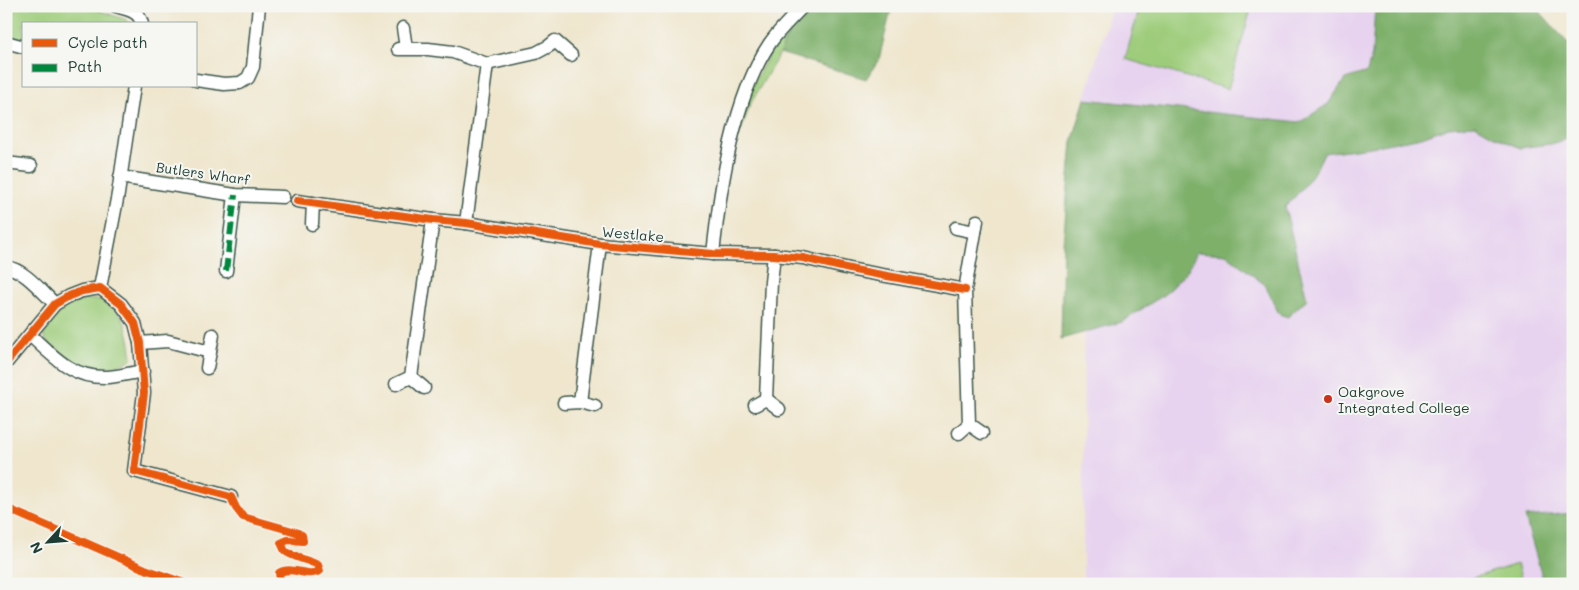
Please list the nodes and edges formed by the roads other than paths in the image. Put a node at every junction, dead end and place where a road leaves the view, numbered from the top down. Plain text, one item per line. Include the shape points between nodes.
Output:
1 (116, 6) edge
2 (259, 6) edge
3 (803, 6) edge
4 (142, 22) edge
5 (403, 28) dead end
6 (6, 42) edge
7 (22, 46) edge
8 (571, 56) dead end
9 (487, 64) junction
10 (198, 80) edge
11 (134, 88) edge
12 (6, 163) edge
13 (31, 166) dead end
14 (120, 177) junction
15 (235, 195) junction
16 (283, 197) dead end
17 (298, 201) dead end
18 (313, 203) junction
19 (432, 220) junction
20 (466, 223) junction
21 (312, 224) dead end
22 (956, 228) dead end
23 (600, 244) junction
24 (713, 254) junction
25 (774, 255) junction
26 (6, 267) edge
27 (226, 271) dead end
28 (100, 288) junction
29 (965, 290) junction
30 (55, 304) junction
31 (30, 335) junction
32 (213, 335) dead end
33 (140, 343) junction
34 (210, 352) junction
35 (6, 363) edge
36 (207, 368) dead end
37 (143, 371) junction
38 (411, 377) junction
39 (396, 384) dead end
40 (424, 388) dead end
41 (580, 402) junction
42 (564, 403) dead end
43 (596, 406) dead end
44 (779, 409) dead end
45 (970, 424) junction
46 (959, 433) dead end
47 (982, 433) dead end
48 (231, 497) dead end

1 - 4 street via 134,11 141,16
2 - 10 street via 253,67 248,78 240,83 224,84
3 - 24 street via 770,43 748,84 726,165
5 - 9 street via 402,49 453,52
6 - 7 street
8 - 9 street via 555,41 536,53
9 - 20 street
11 - 14 street
12 - 13 street
14 - 15 street, Butlers Wharf
14 - 28 street
15 - 16 street, Butlers Wharf
15 - 27 street
17 - 18 street, Westlake
18 - 19 street, Westlake
18 - 21 street
19 - 20 street, Westlake
19 - 38 street
20 - 23 street, Westlake
22 - 29 street via 976,227
23 - 24 street, Westlake
23 - 41 street, Westlake
24 - 25 street, Westlake
25 - 29 street, Westlake
25 - 44 street via 761,402
26 - 30 street via 22,274
28 - 30 street via 82,291
28 - 33 street via 121,304 134,323
29 - 45 street
30 - 31 street
31 - 35 street
31 - 37 street via 60,363 80,374 108,377
32 - 34 street
33 - 34 street via 168,341
33 - 37 street
34 - 36 street
37 - 48 street via 144,393 134,471
38 - 39 street
38 - 40 street
41 - 42 street
41 - 43 street
45 - 46 street
45 - 47 street

